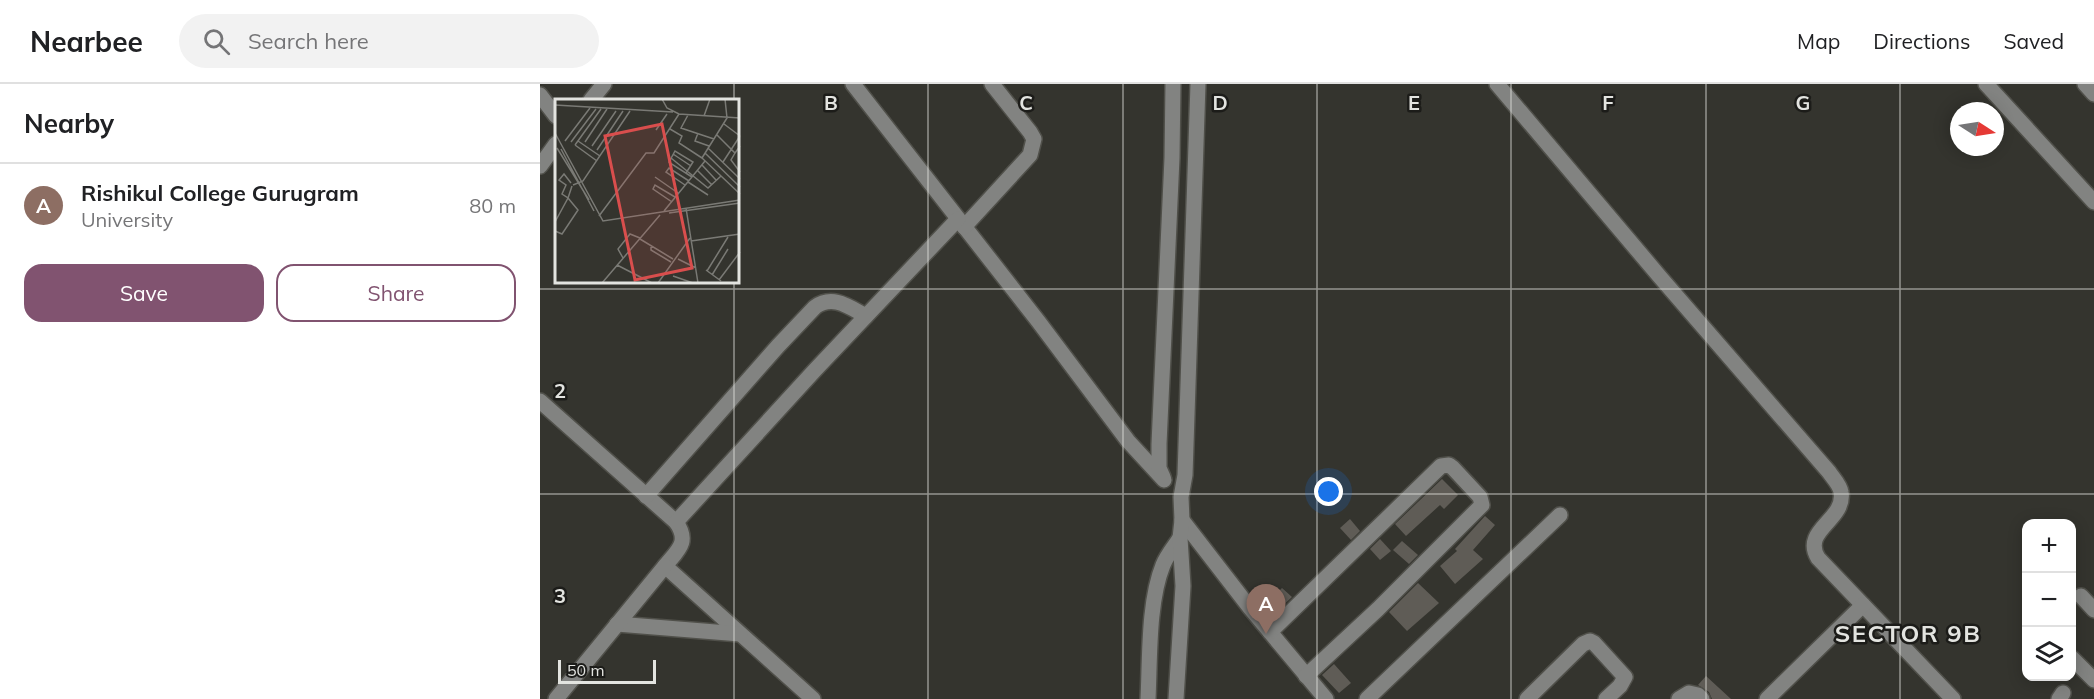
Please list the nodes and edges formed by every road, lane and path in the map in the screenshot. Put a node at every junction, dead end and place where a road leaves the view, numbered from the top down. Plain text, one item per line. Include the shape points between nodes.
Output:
1 (604, 84) edge
2 (853, 84) edge
3 (992, 84) edge
4 (1173, 84) edge
5 (1198, 84) edge
6 (1497, 84) edge
7 (1986, 84) edge
8 (2085, 84) edge
9 (540, 94) edge
10 (2094, 94) edge
11 (592, 99) edge
12 (555, 115) edge
13 (555, 145) edge
14 (540, 165) edge
15 (2094, 202) edge
16 (961, 223) junction
17 (866, 316) junction
18 (540, 401) edge
19 (1164, 480) junction
20 (646, 496) junction
21 (1181, 497) junction
22 (1560, 515) dead end
23 (1182, 520) junction
24 (676, 522) junction
25 (1180, 538) junction
26 (665, 566) junction
27 (2081, 596) dead end
28 (1863, 605) junction
29 (2094, 610) edge
30 (616, 624) junction
31 (1270, 632) junction
32 (740, 634) junction
33 (2076, 662) edge
34 (1306, 676) junction
35 (2094, 680) edge
36 (556, 699) edge
37 (813, 699) edge
38 (1148, 699) edge
39 (1176, 699) edge
40 (1326, 699) edge
41 (1367, 699) edge
42 (1527, 699) edge
43 (1606, 699) edge
44 (1678, 699) edge
45 (1702, 699) edge
46 (1767, 699) edge
47 (1953, 699) edge

1 - 11 street
2 - 16 street
3 - 16 street via 1034,140 1023,163
4 - 19 street via 1159,444 1159,468
5 - 21 street via 1185,475
6 - 28 street via 1833,477 1841,493 1840,502 1814,542 1813,550
7 - 15 street
8 - 10 street
9 - 12 street
13 - 14 street
16 - 17 street
16 - 19 street via 1128,441
17 - 20 street via 831,300 815,307
17 - 24 street
18 - 20 street
19 - 21 street
20 - 24 street
21 - 23 street
22 - 41 street
23 - 25 street
23 - 31 street
24 - 26 street via 682,542
25 - 38 street via 1162,567 1155,596
25 - 39 street via 1183,586
26 - 30 street
26 - 32 street
27 - 29 street
28 - 46 street
28 - 47 street
30 - 32 street
30 - 36 street
31 - 34 street
31 - 34 street via 1441,466 1453,468 1480,497 1483,501 1478,509
32 - 37 street
33 - 35 street
34 - 40 street
42 - 43 street via 1590,641 1624,677
44 - 45 street via 1689,693

